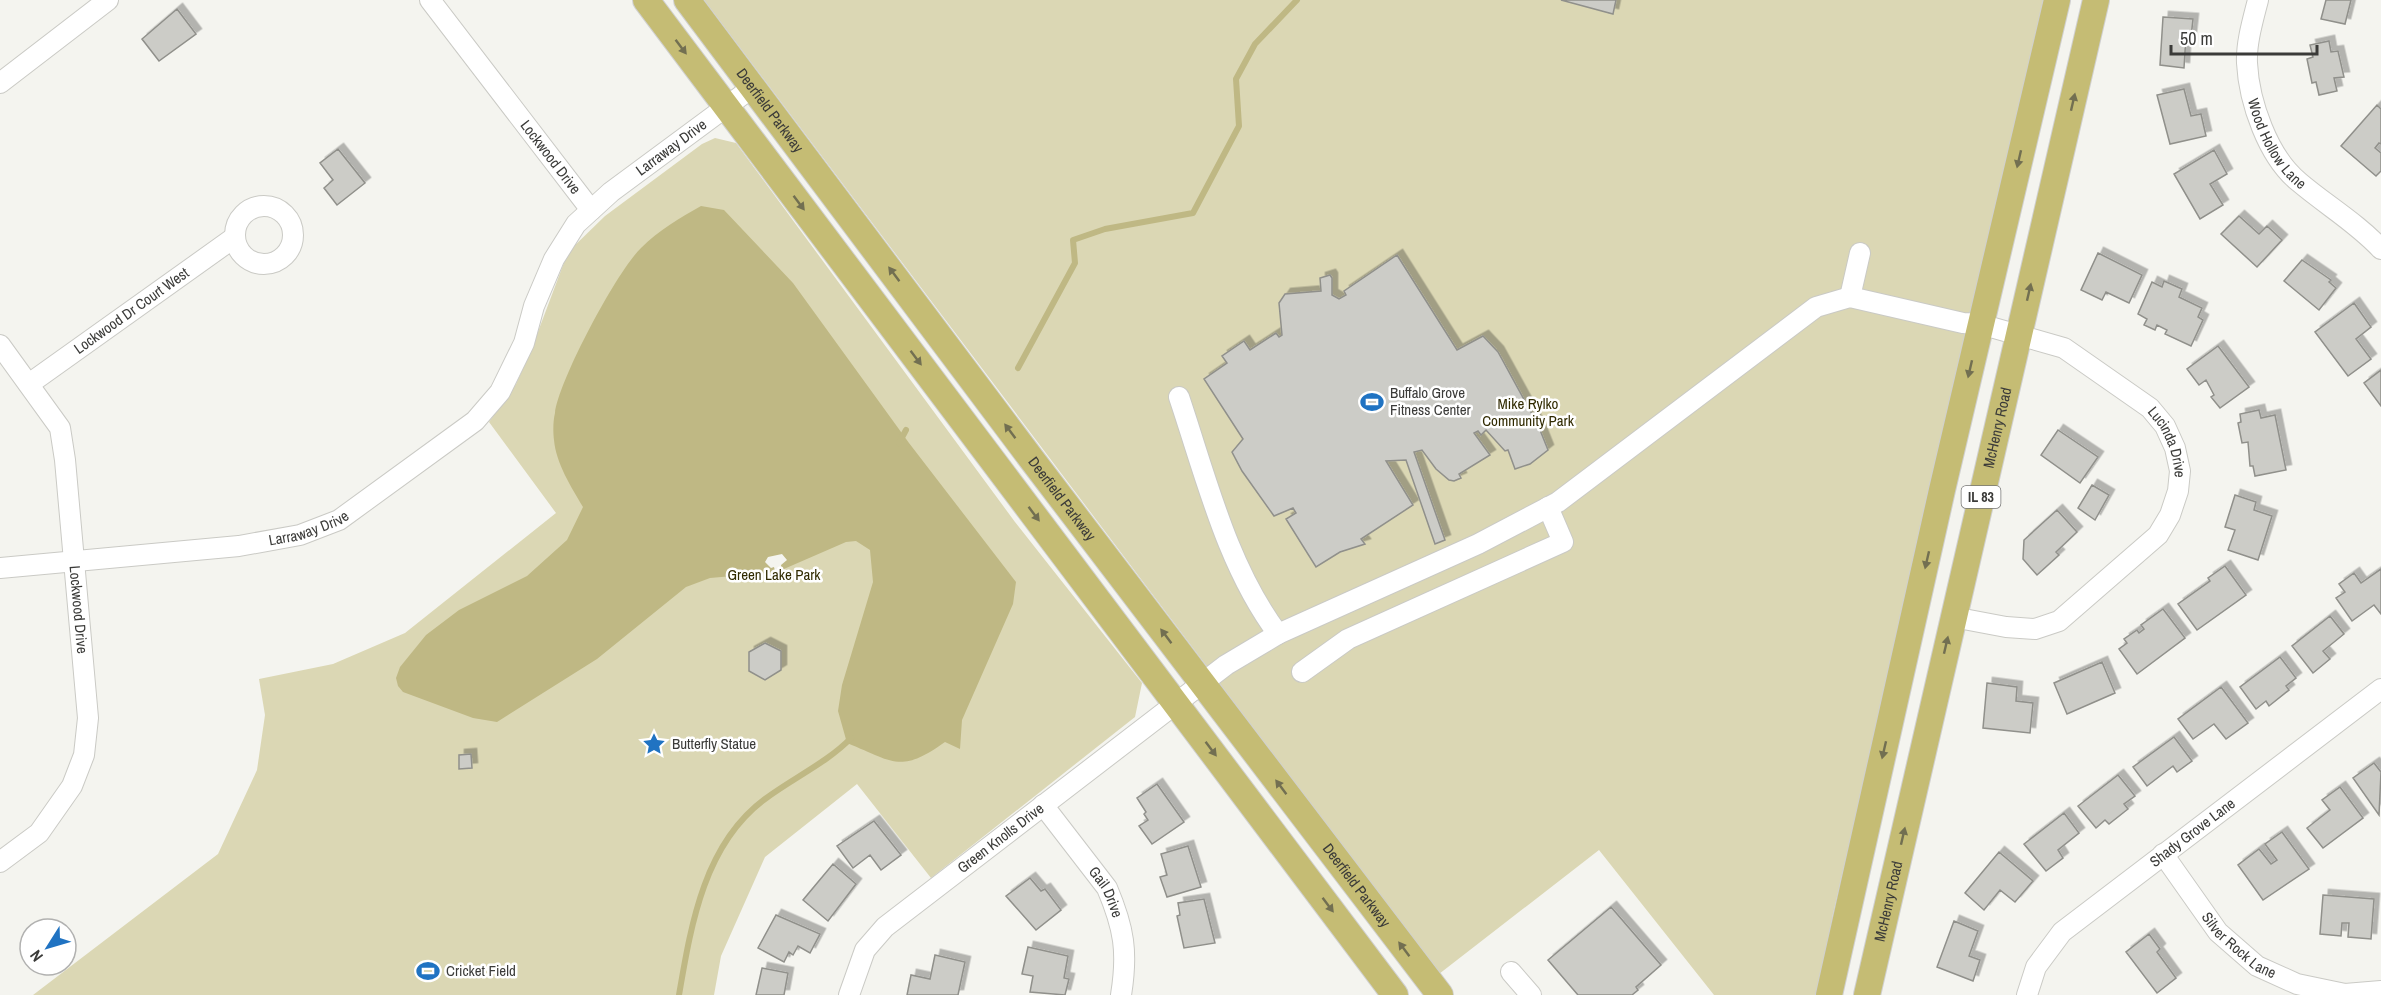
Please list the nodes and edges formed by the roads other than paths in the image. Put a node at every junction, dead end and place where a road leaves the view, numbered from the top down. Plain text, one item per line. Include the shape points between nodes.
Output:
1 (108, 0) edge
2 (430, 0) edge
3 (646, 0) edge
4 (687, 0) edge
5 (2057, 0) edge
6 (2096, 0) edge
7 (2258, 0) edge
8 (0, 83) edge
9 (753, 87) junction
10 (727, 108) junction
11 (591, 210) junction
12 (235, 237) dead end
13 (2381, 249) edge
14 (1860, 253) dead end
15 (1850, 297) junction
16 (1980, 324) junction
17 (2019, 335) junction
18 (0, 345) edge
19 (29, 384) junction
20 (1179, 397) dead end
21 (1548, 507) junction
22 (74, 561) junction
23 (0, 568) edge
24 (1392, 583) junction
25 (1403, 613) junction
26 (1953, 617) junction
27 (1278, 634) junction
28 (1302, 672) dead end
29 (1202, 682) junction
30 (2381, 689) edge
31 (1176, 702) junction
32 (1043, 805) junction
33 (2163, 854) junction
34 (0, 862) edge
35 (1511, 972) dead end
36 (2381, 991) edge
37 (849, 995) edge
38 (1121, 995) edge
39 (1395, 995) edge
40 (1440, 995) edge
41 (1531, 995) edge
42 (1830, 995) edge
43 (1867, 995) edge
44 (2027, 995) edge

1 - 8 street
2 - 11 street, Lockwood Drive
3 -> 10 main road, Deerfield Parkway
4 - 9 main road, Deerfield Parkway
5 -> 16 main road, IL 83
17 -> 6 main road, McHenry Road / IL 83
7 - 13 street, Wood Hollow Lane via 2247,62 2252,100 2269,144 2296,180 2368,234
9 - 10 street, Larraway Drive
29 -> 9 main road, Deerfield Parkway
10 - 11 street, Larraway Drive
10 -> 31 main road, Deerfield Parkway
11 - 22 street, Larraway Drive via 576,224 554,259 524,344 500,392 475,421 339,520 300,535 239,546
12 - 19 street, Lockwood Dr Court West
14 - 15 street
15 - 16 street, Lucinda Drive
15 - 21 street, Green Knolls Drive via 1816,307
16 - 17 street, Lucinda Drive
16 -> 42 main road, IL 83
17 - 26 main road, McHenry Road / IL 83
17 - 26 street, Lucinda Drive via 2064,348 2150,408 2165,426 2175,448 2180,471 2178,491 2158,535 2059,621 2035,629
18 - 19 street, Lockwood Drive
19 - 22 street, Lockwood Drive via 60,428
20 - 27 street via 1221,524 1251,591
21 - 24 street, Green Knolls Drive
21 - 25 street via 1563,542
22 - 23 street, Larraway Drive
22 - 34 street, Lockwood Drive via 88,718 84,755 72,786 39,833
24 - 25 street
24 - 27 street, Green Knolls Drive
25 - 28 street via 1348,639
43 -> 26 main road, McHenry Road / IL 83
27 - 29 street, Green Knolls Drive
29 - 31 street, Green Knolls Drive
40 -> 29 main road, Deerfield Parkway
30 - 33 street, Shady Grove Lane
31 - 32 street, Green Knolls Drive
31 -> 39 main road, Deerfield Parkway
32 - 37 street, Green Knolls Drive via 885,927 865,950
32 - 38 street, Gail Drive via 1107,888 1122,922 1125,953
33 - 36 street, Silver Rock Lane via 2218,932 2257,966 2297,984 2345,994
33 - 44 street, Shady Grove Lane via 2062,932 2036,967
35 - 41 street

